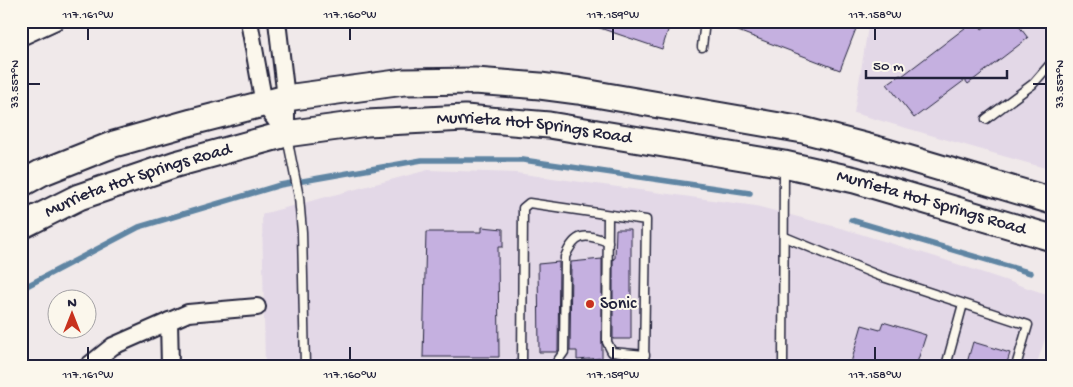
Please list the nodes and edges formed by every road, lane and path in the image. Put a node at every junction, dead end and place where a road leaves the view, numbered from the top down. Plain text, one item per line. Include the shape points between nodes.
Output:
1 (56, 21) edge
2 (249, 21) edge
3 (277, 21) edge
4 (705, 21) edge
5 (21, 36) edge
6 (702, 47) dead end
7 (1052, 62) edge
8 (275, 101) junction
9 (986, 119) dead end
10 (286, 134) junction
11 (784, 164) junction
12 (21, 184) edge
13 (1052, 201) edge
14 (608, 215) junction
15 (21, 226) edge
16 (785, 237) junction
17 (1052, 238) edge
18 (608, 242) junction
19 (963, 304) junction
20 (257, 307) dead end
21 (169, 321) junction
22 (645, 356) junction
23 (88, 366) edge
24 (170, 366) edge
25 (305, 366) edge
26 (522, 366) edge
27 (554, 366) edge
28 (644, 366) edge
29 (783, 366) edge
30 (946, 366) edge
31 (1016, 366) edge

1 - 5 street
2 - 8 street
3 - 8 street
4 - 6 lane
7 - 9 lane via 1033,84
8 - 10 street
8 - 12 main road, Murrieta Hot Springs Road via 114,144
8 - 13 main road, Murrieta Hot Springs Road via 404,82 475,81 549,87 803,130
10 - 11 main road, Murrieta Hot Springs Road via 367,123 465,118 549,125
10 - 15 main road, Murrieta Hot Springs Road via 176,164 79,197
10 - 25 lane via 302,232
11 - 16 lane
11 - 17 main road, Murrieta Hot Springs Road via 855,180
14 - 18 lane
14 - 22 lane via 646,220
14 - 26 lane via 529,203 523,208
16 - 19 lane via 877,275
16 - 29 lane
18 - 22 lane via 607,342 612,352
18 - 27 lane via 593,236 580,237 570,244 565,257 564,352
19 - 30 lane
19 - 31 lane via 1028,325
20 - 21 street via 188,312
21 - 23 street via 113,346
21 - 24 street
22 - 28 lane

